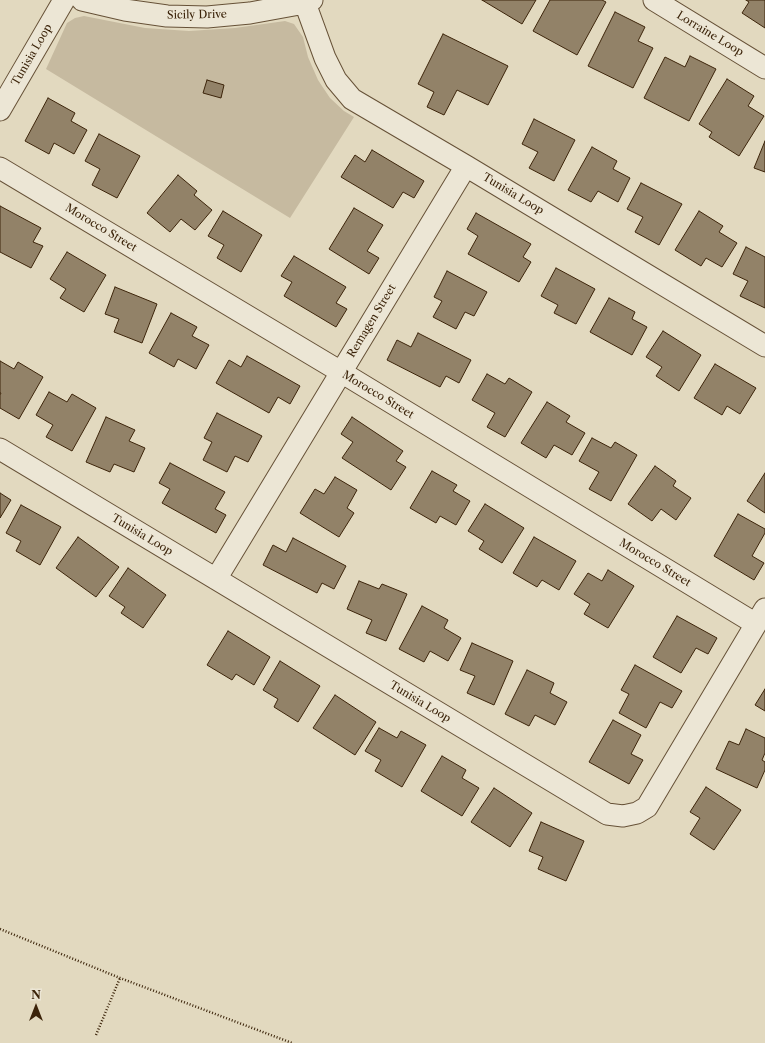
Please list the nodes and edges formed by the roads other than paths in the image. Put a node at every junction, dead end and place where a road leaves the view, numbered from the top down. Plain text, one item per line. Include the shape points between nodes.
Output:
1 (64, 0) edge
2 (82, 0) edge
3 (654, 0) edge
4 (309, 1) edge
5 (765, 68) edge
6 (0, 110) edge
7 (466, 166) junction
8 (0, 168) edge
9 (765, 346) edge
10 (341, 372) junction
11 (0, 449) edge
12 (216, 579) junction
13 (760, 617) edge

1 - 6 street, Tunisia Loop
2 - 4 street, Sicily Drive via 167,16 207,17 250,13
3 - 5 street, Lorraine Loop
4 - 7 street, Tunisia Loop via 328,64 336,80 352,99
7 - 9 street, Tunisia Loop
7 - 10 street, Remagen Street
8 - 10 street, Morocco Street
10 - 12 street, Remagen Street
10 - 13 street, Morocco Street
11 - 12 street, Tunisia Loop
12 - 13 street, Tunisia Loop via 607,814 623,816 637,813 647,807

